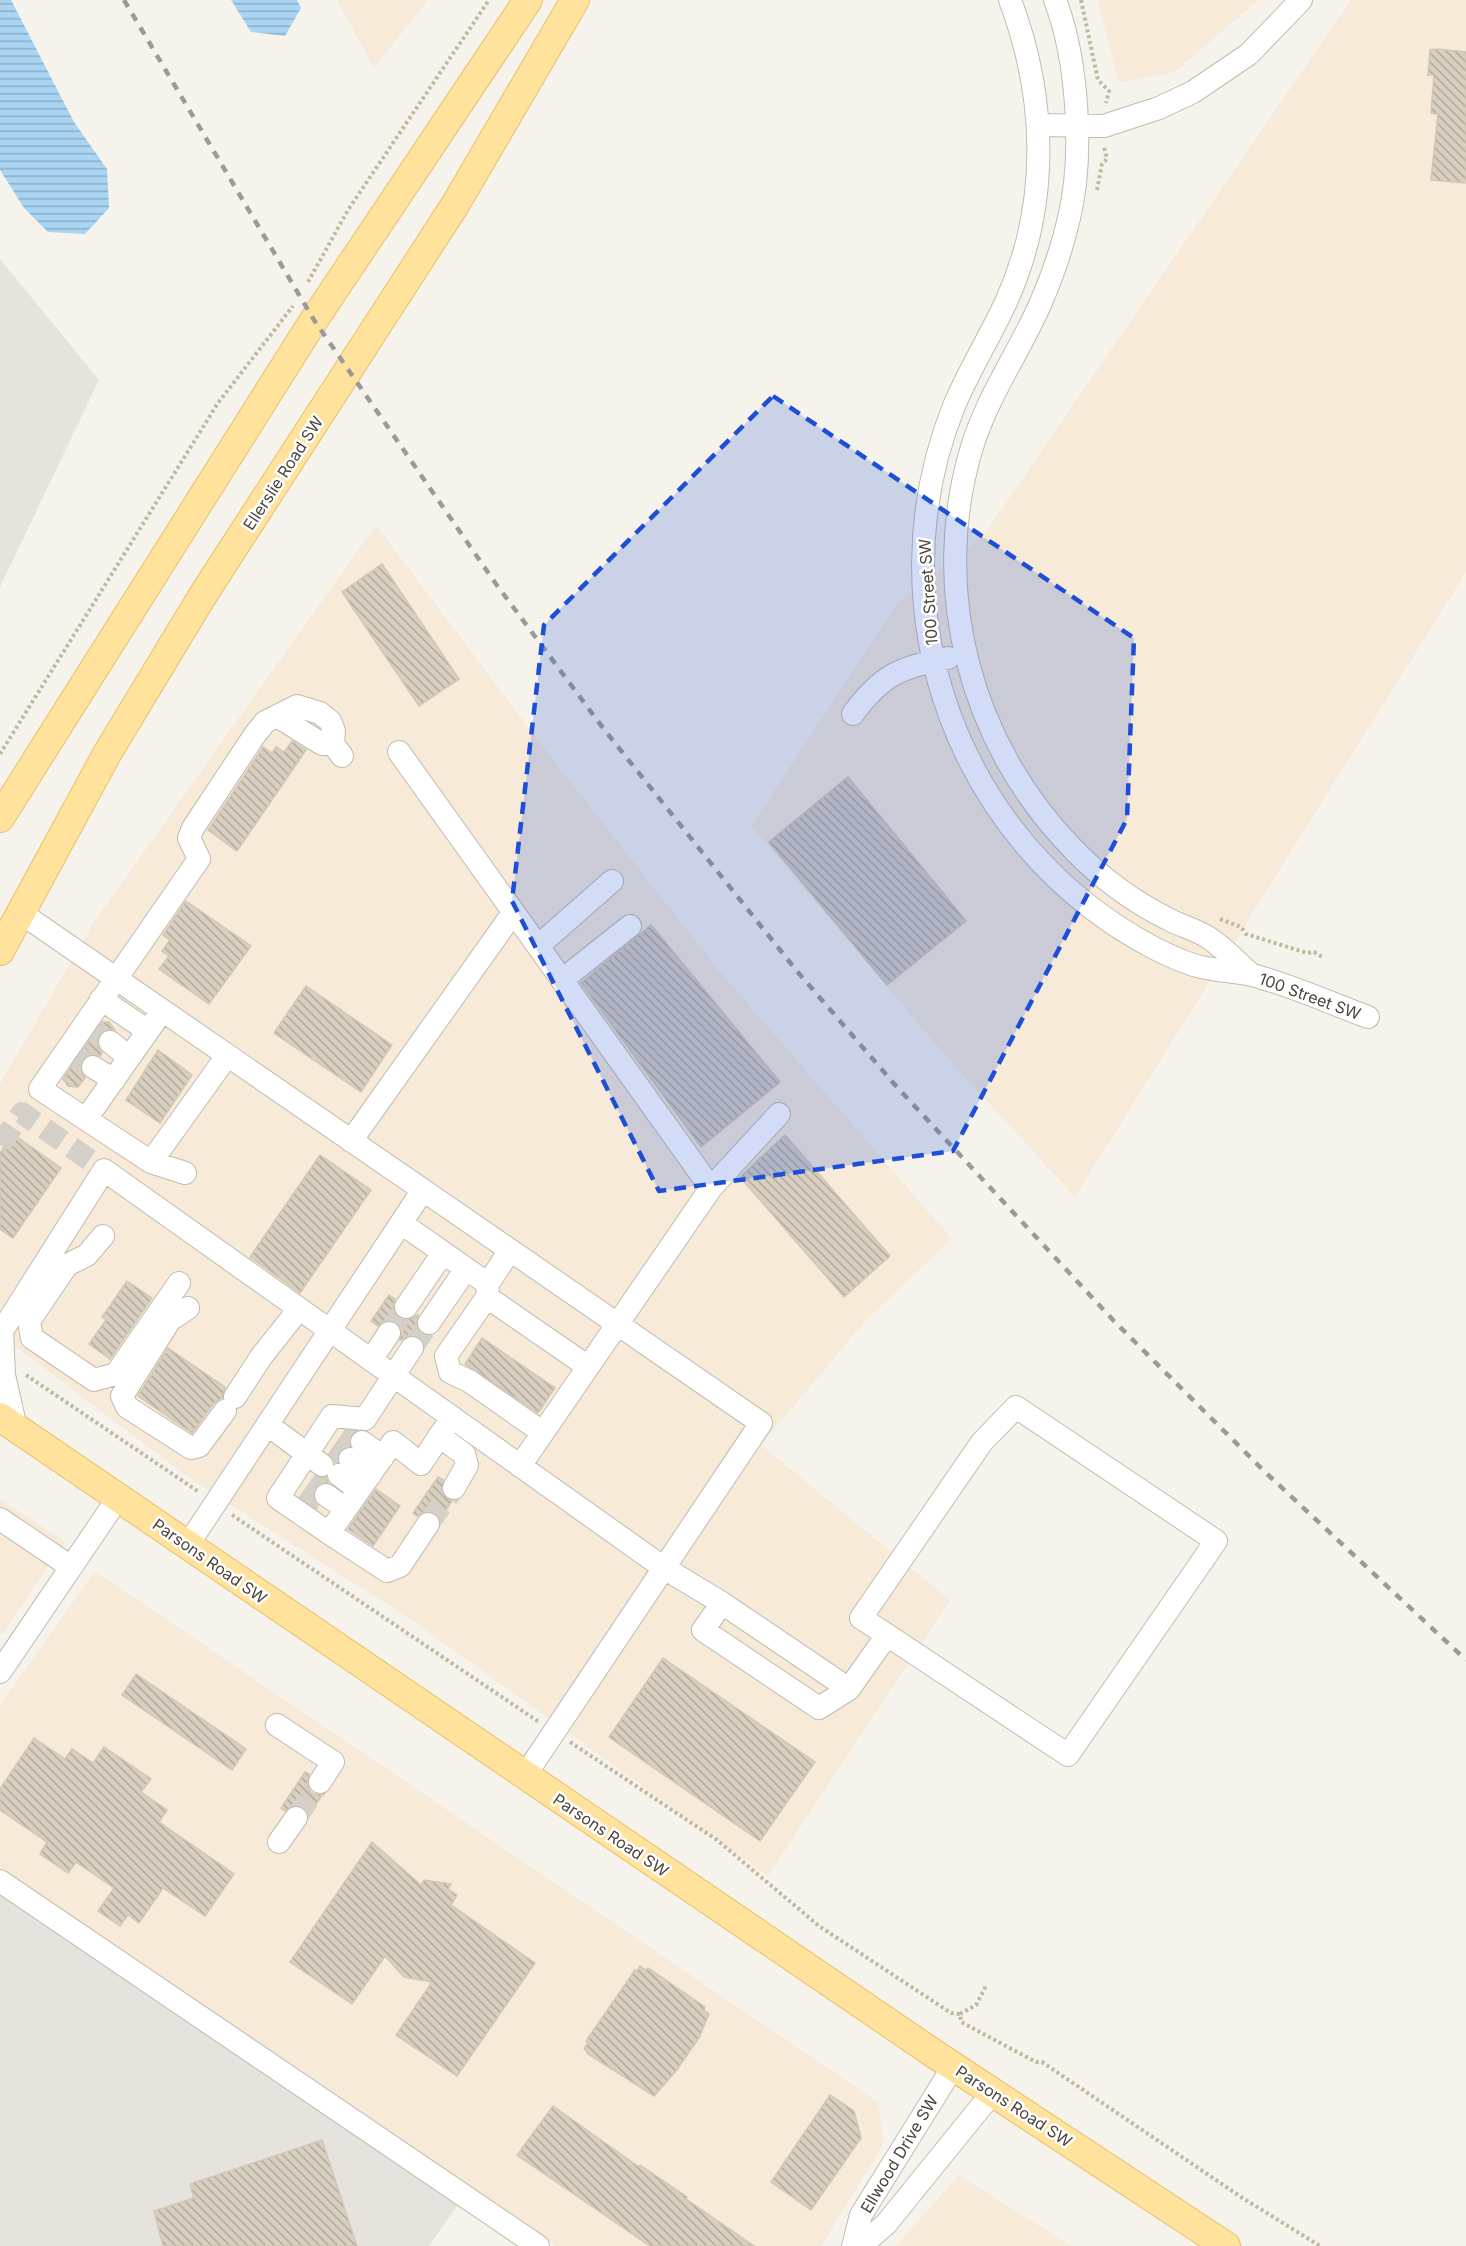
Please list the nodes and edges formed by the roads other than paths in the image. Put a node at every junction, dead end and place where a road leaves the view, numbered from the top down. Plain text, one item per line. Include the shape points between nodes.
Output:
1 (528, 0) edge
2 (574, 0) edge
3 (1010, 0) edge
4 (1055, 0) edge
5 (1301, 0) edge
6 (1039, 125) junction
7 (1076, 126) junction
8 (964, 654) junction
9 (933, 660) junction
10 (853, 714) dead end
11 (338, 750) dead end
12 (399, 752) dead end
13 (0, 818) edge
14 (612, 881) dead end
15 (513, 912) junction
16 (21, 914) junction
17 (630, 926) dead end
18 (538, 946) junction
19 (0, 951) edge
20 (1252, 975) junction
21 (115, 978) junction
22 (562, 980) junction
23 (101, 999) junction
24 (162, 1011) junction
25 (1368, 1017) dead end
26 (148, 1031) junction
27 (96, 1032) junction
28 (227, 1056) junction
29 (79, 1057) junction
30 (129, 1057) junction
31 (114, 1080) junction
32 (779, 1114) dead end
33 (86, 1119) junction
34 (351, 1141) junction
35 (151, 1162) junction
36 (185, 1173) dead end
37 (711, 1188) junction
38 (423, 1190) junction
39 (401, 1223) junction
40 (103, 1236) dead end
41 (510, 1250) junction
42 (454, 1260) junction
43 (179, 1283) dead end
44 (488, 1291) junction
45 (188, 1308) dead end
46 (299, 1309) junction
47 (417, 1315) tunnel mouth
48 (616, 1323) junction
49 (330, 1331) junction
50 (400, 1340) tunnel mouth
51 (587, 1366) junction
52 (382, 1367) junction
53 (365, 1419) junction
54 (8, 1423) edge
55 (268, 1425) junction
56 (446, 1426) junction
57 (542, 1432) junction
58 (334, 1448) junction
59 (520, 1466) junction
60 (454, 1488) tunnel mouth
61 (360, 1490) junction
62 (305, 1491) junction
63 (117, 1498) junction
64 (0, 1519) edge
65 (428, 1524) tunnel mouth
66 (187, 1546) junction
67 (70, 1567) junction
68 (664, 1568) junction
69 (722, 1603) junction
70 (887, 1635) junction
71 (2, 1665) edge
72 (849, 1689) junction
73 (277, 1725) dead end
74 (524, 1777) junction
75 (320, 1782) tunnel mouth
76 (296, 1818) tunnel mouth
77 (279, 1842) dead end
78 (0, 1881) edge
79 (953, 2067) junction
80 (993, 2092) junction
81 (538, 2246) edge
82 (853, 2246) edge
83 (861, 2246) edge
84 (1226, 2246) edge

1 - 13 main road via 314,320
2 - 16 main road, Ellerslie Road SW via 455,205 203,595 114,742
3 - 6 street, 100 Street SW via 1031,70
4 - 7 street, 100 Street SW via 1072,70
5 - 7 street via 1249,54 1193,92 1114,123
6 - 7 street
6 - 9 street, 100 Street SW via 1039,172 1023,252 1006,301 954,405 933,465 923,555
7 - 8 street, 100 Street SW via 1070,216 1060,248 1037,310 986,412 963,485 957,520 955,591
8 - 9 street
8 - 20 street, 100 Street SW via 985,716 1013,775 1071,848 1114,887 1169,920 1209,938
9 - 10 street via 882,680
9 - 20 street, 100 Street SW via 958,737 979,779 1001,814 1045,867 1095,911 1154,948 1198,967
11 - 21 street via 330,721 320,713 297,706 265,722 193,828 189,837 199,859
12 - 15 street
14 - 18 street
15 - 18 street
15 - 34 street
16 - 19 main road, Ellerslie Road SW
16 - 21 street
17 - 22 street
18 - 22 street
20 - 25 street, 100 Street SW
21 - 23 street
21 - 24 street
22 - 37 street
23 - 26 street
23 - 27 street
24 - 26 street
24 - 28 street
26 - 30 street
27 - 29 street
27 - 30 street
28 - 34 street
28 - 35 street
29 - 31 street
29 - 33 street via 40,1089
30 - 31 street
31 - 33 street
32 - 37 street
33 - 35 street
34 - 38 street
35 - 36 street
37 - 48 street
38 - 39 street
38 - 41 street
39 - 42 street
39 - 49 street
40 - 43 street via 87,1255 67,1265 29,1321 32,1338 94,1380 116,1374
41 - 44 street
41 - 48 street
42 - 44 street
42 - 47 street
44 - 51 street
44 - 57 street via 446,1356 446,1365 450,1372
45 - 46 street via 170,1320 122,1396 127,1407 191,1448 199,1446
46 - 49 street
46 - 54 street via 104,1170 2,1331
48 - 51 street
48 - 68 street via 761,1423
49 - 52 street
49 - 55 street
50 - 52 street
51 - 57 street
52 - 53 street
52 - 56 street
53 - 58 street via 332,1416
53 - 61 street
54 - 63 main road, Parsons Road SW
55 - 58 street
55 - 66 street
56 - 59 street
56 - 60 street via 467,1465
56 - 61 street via 421,1464
57 - 59 street
58 - 61 street
58 - 61 street
58 - 62 street
59 - 68 street
61 - 62 street
61 - 62 street via 278,1498
61 - 65 street via 387,1571 400,1566
63 - 66 main road, Parsons Road SW
63 - 67 street
64 - 67 street
66 - 74 main road, Parsons Road SW
67 - 71 street
68 - 69 street
68 - 74 street
69 - 72 street
69 - 72 street via 703,1630 819,1708
70 - 70 street via 1068,1755 1216,1541 1016,1407 982,1442 861,1618
70 - 72 street
73 - 75 street via 333,1762
74 - 79 main road, Parsons Road SW
76 - 77 street
78 - 81 street
79 - 80 main road, Parsons Road SW
79 - 82 street, Ellwood Drive SW via 861,2215
80 - 83 street, Ellwood Drive SW via 886,2224
80 - 84 main road, Parsons Road SW

